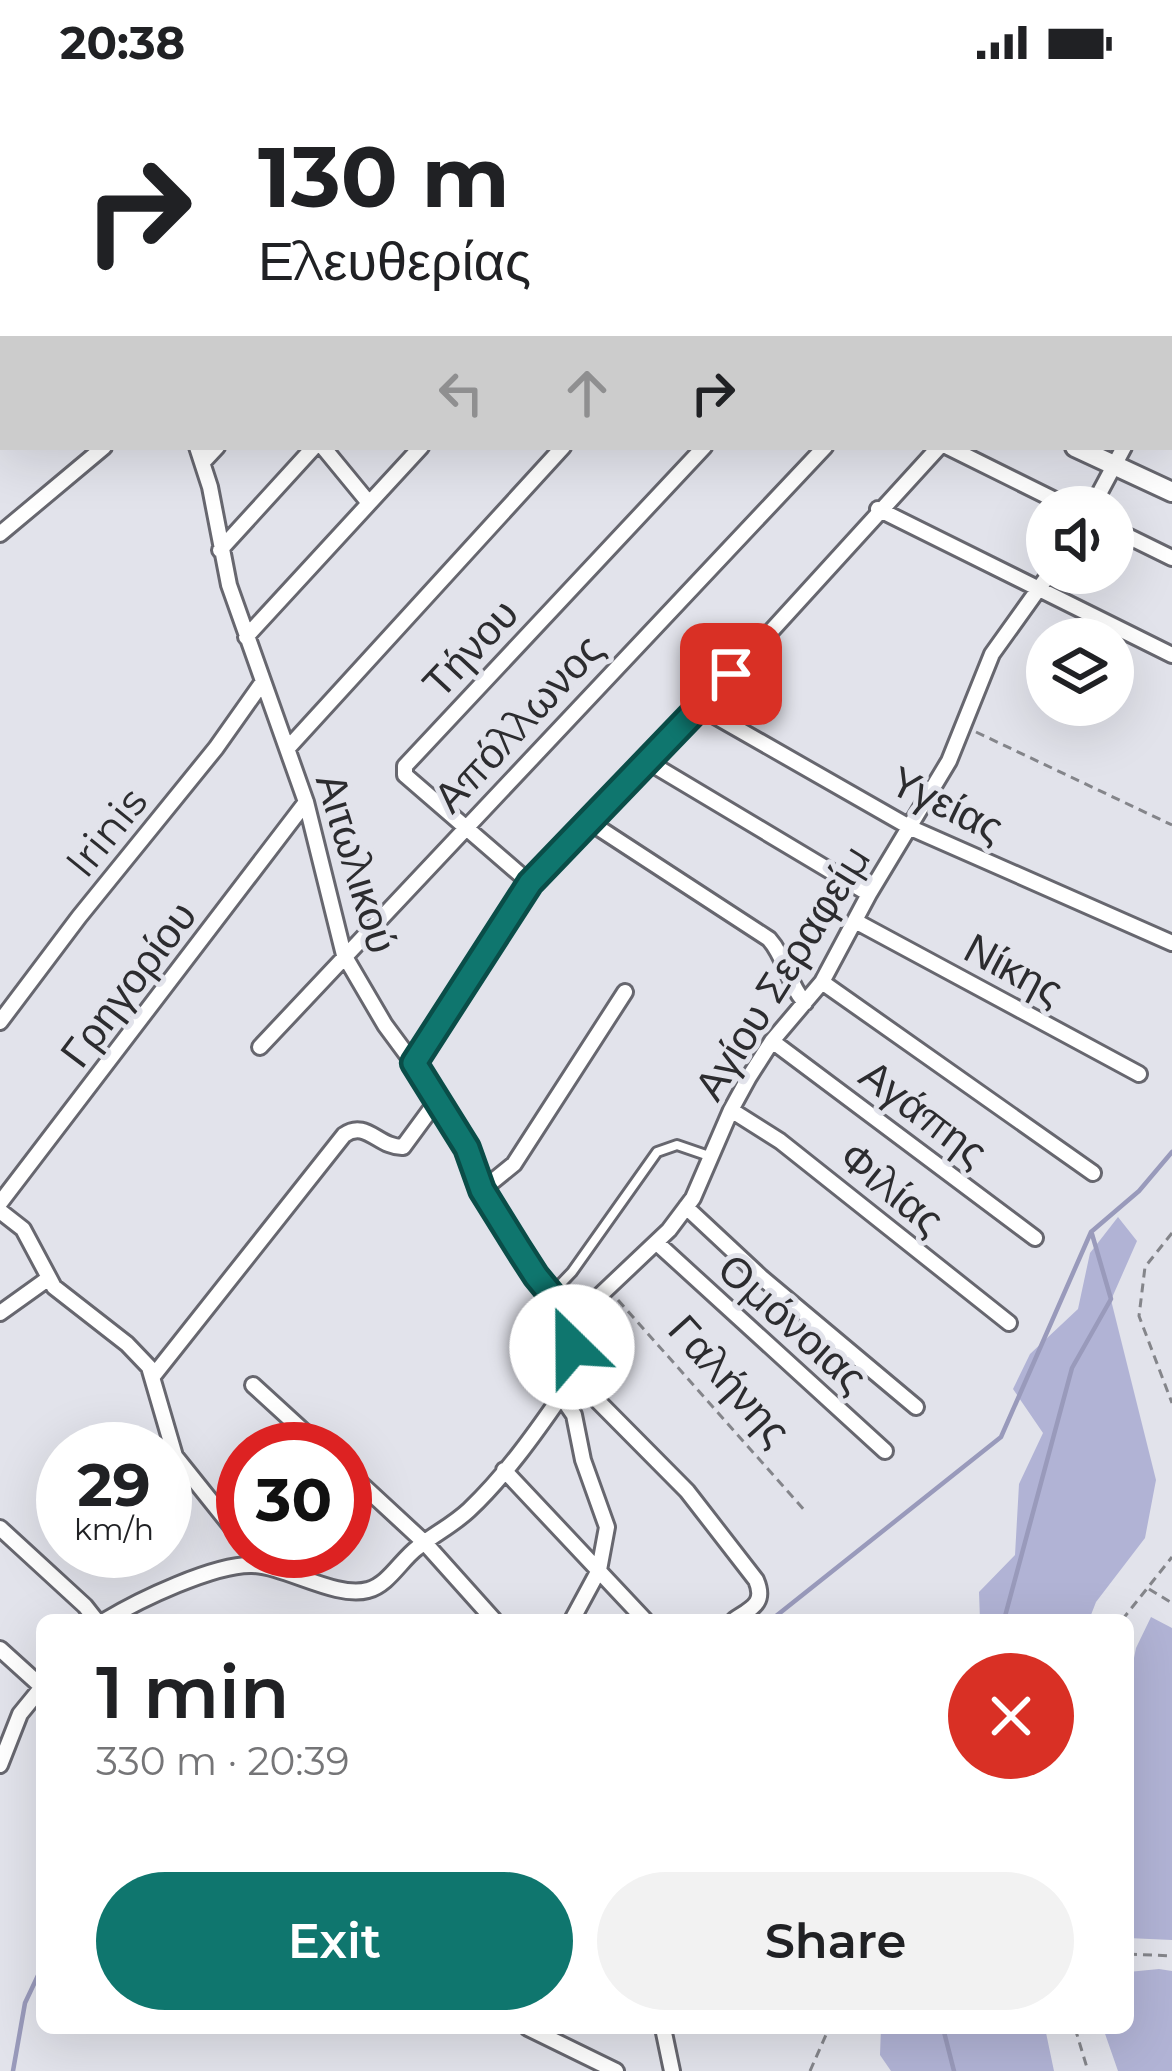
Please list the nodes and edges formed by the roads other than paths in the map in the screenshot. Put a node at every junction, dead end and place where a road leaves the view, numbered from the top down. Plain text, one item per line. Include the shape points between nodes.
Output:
1 (100, 450) edge
2 (311, 450) edge
3 (325, 450) edge
4 (418, 450) edge
5 (559, 450) edge
6 (701, 450) edge
7 (822, 450) edge
8 (936, 450) edge
9 (954, 450) edge
10 (200, 455) edge
11 (1120, 456) edge
12 (1027, 486) edge
13 (1104, 486) edge
14 (1172, 492) edge
15 (369, 503) junction
16 (878, 509) junction
17 (0, 534) edge
18 (1134, 539) edge
19 (220, 550) junction
20 (1172, 558) edge
21 (1026, 583) edge
22 (1036, 594) edge
23 (1047, 594) edge
24 (246, 637) junction
25 (1172, 655) edge
26 (262, 683) junction
27 (701, 708) junction
28 (288, 748) junction
29 (645, 760) junction
30 (305, 802) junction
31 (588, 821) junction
32 (911, 827) junction
33 (464, 828) junction
34 (530, 883) junction
35 (869, 895) junction
36 (857, 922) junction
37 (1172, 943) edge
38 (344, 955) junction
39 (823, 982) junction
40 (625, 992) dead end
41 (805, 1003) junction
42 (0, 1022) edge
43 (772, 1040) junction
44 (260, 1047) dead end
45 (414, 1063) junction
46 (1139, 1074) dead end
47 (439, 1098) junction
48 (730, 1110) junction
49 (710, 1156) junction
50 (1093, 1173) dead end
51 (482, 1190) junction
52 (0, 1207) edge
53 (686, 1207) junction
54 (1035, 1238) dead end
55 (657, 1243) junction
56 (49, 1278) junction
57 (550, 1295) junction
58 (0, 1313) edge
59 (573, 1321) junction
60 (1009, 1323) dead end
61 (570, 1373) junction
62 (154, 1376) junction
63 (253, 1385) dead end
64 (562, 1396) junction
65 (916, 1407) dead end
66 (293, 1422) edge
67 (885, 1451) dead end
68 (504, 1470) junction
69 (372, 1494) edge
70 (216, 1507) edge
71 (0, 1528) edge
72 (425, 1543) junction
73 (599, 1570) junction
74 (216, 1573) edge
75 (310, 1578) edge
76 (91, 1614) edge
77 (116, 1614) edge
78 (489, 1614) edge
79 (575, 1614) edge
80 (639, 1614) edge
81 (743, 1614) edge
82 (0, 1649) edge
83 (36, 1682) edge
84 (36, 1694) edge
85 (0, 1765) edge
86 (540, 2034) edge
87 (664, 2034) edge
88 (616, 2071) edge
89 (672, 2071) edge

1 - 17 street
2 - 19 street
3 - 15 street
4 - 15 street
5 - 28 street
6 - 33 street, Τήνου via 405,766 405,776
7 - 33 street, Απόλλωνος
8 - 16 street
9 - 12 street
10 - 19 street, Αιτωλικού
11 - 13 street
11 - 14 street
15 - 24 street
16 - 21 street
16 - 27 street
18 - 20 street
19 - 24 street, Αιτωλικού
22 - 32 street, Αγίου Σεραφείμ via 992,654 950,761
23 - 25 street
24 - 26 street, Αιτωλικού
26 - 28 street, Αιτωλικού
26 - 42 street, Irinis
27 - 29 street
27 - 32 street, Υγείας
28 - 30 street, Αιτωλικού
29 - 31 street
29 - 35 street
30 - 38 street, Αιτωλικού
30 - 52 street, Γρηγορίου
31 - 34 street
31 - 41 street via 769,939
32 - 35 street, Αγίου Σεραφείμ
32 - 37 street, Υγείας
33 - 34 street, Τήνου
33 - 38 street, Απόλλωνος
34 - 45 street
35 - 36 street, Αγίου Σεραφείμ
36 - 39 street, Αγίου Σεραφείμ
36 - 46 street, Νίκης
38 - 44 street, Απόλλωνος
38 - 45 street, Αιτωλικού
39 - 41 street, Αγίου Σεραφείμ
39 - 50 street
40 - 51 street via 507,1174
41 - 43 street, Αγίου Σεραφείμ
43 - 48 street, Αγίου Σεραφείμ
43 - 54 street, Αγάπης
45 - 47 street, Αιτωλικού
47 - 51 street, Αιτωλικού
47 - 62 street via 403,1147 363,1130 344,1135
48 - 49 street, Αγίου Σεραφείμ
48 - 60 street, Φιλίας
49 - 53 street, Αγίου Σεραφείμ
49 - 57 lane via 677,1145 657,1152
51 - 57 street, Αιτωλικού
52 - 56 street via 23,1229
53 - 55 street, Αγίου Σεραφείμ
53 - 65 street
55 - 59 street, Αγίου Σεραφείμ
55 - 67 street, Ομόνοιας
56 - 58 street
56 - 62 street
57 - 59 street, Αιτωλικού
59 - 61 street
61 - 64 street
61 - 81 street via 687,1491 756,1580 759,1603
62 - 70 street via 175,1456
63 - 66 street
64 - 68 street
64 - 73 street via 605,1516
68 - 72 street
68 - 73 street
69 - 72 street
71 - 76 street
72 - 75 street via 369,1590
72 - 78 street
73 - 79 street
73 - 80 street
74 - 77 street
82 - 83 street
84 - 85 street
86 - 88 street
87 - 89 street

